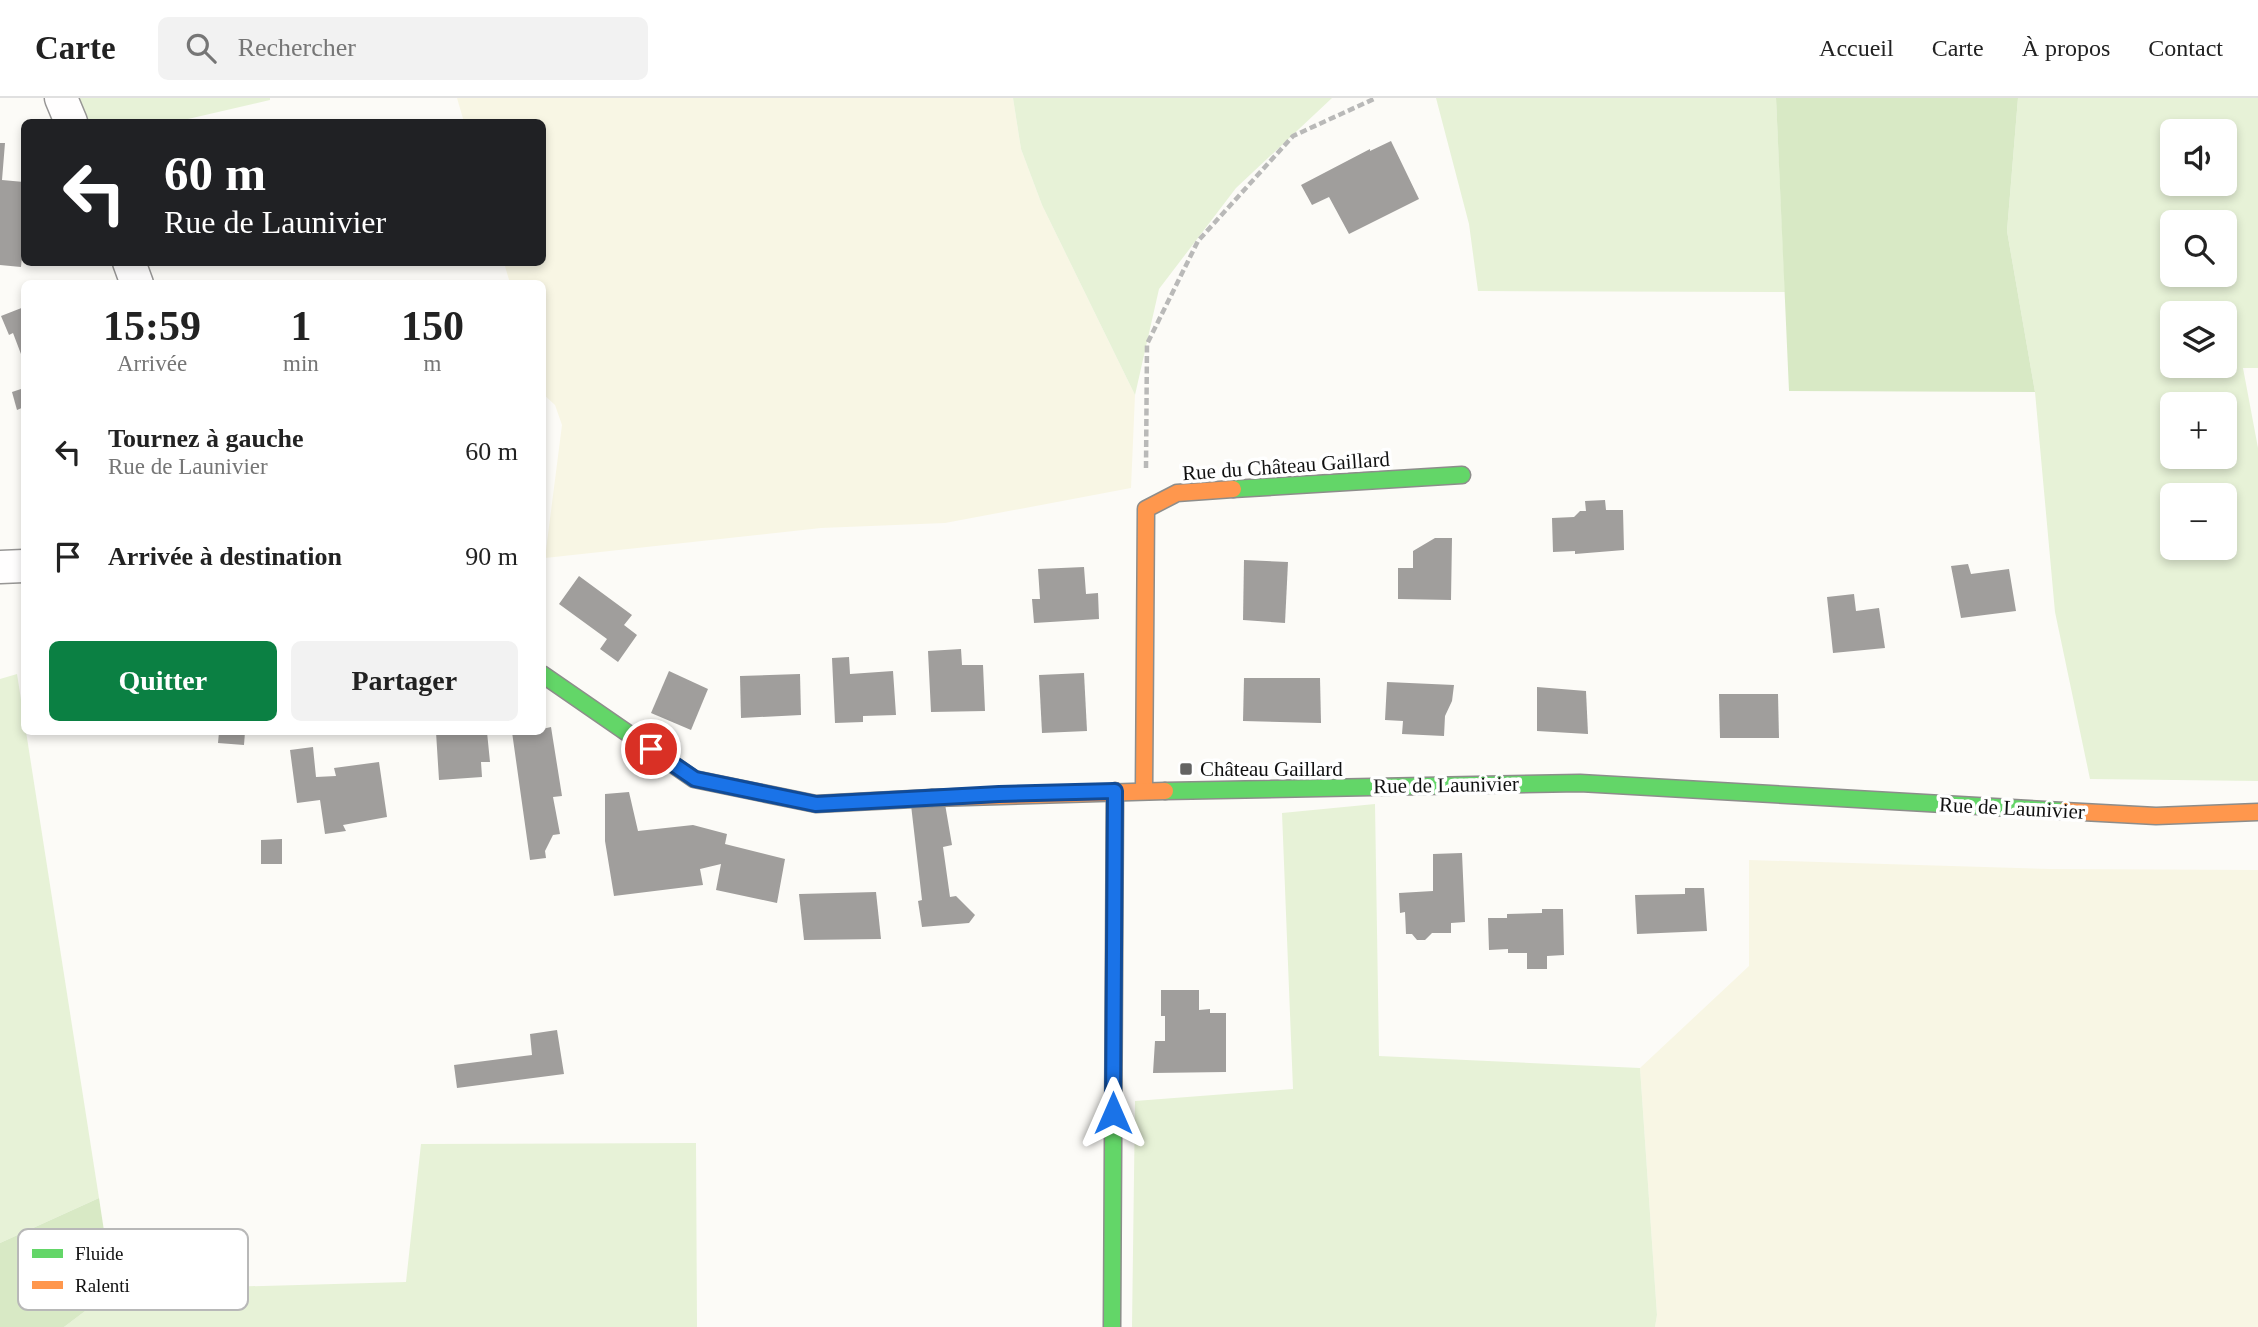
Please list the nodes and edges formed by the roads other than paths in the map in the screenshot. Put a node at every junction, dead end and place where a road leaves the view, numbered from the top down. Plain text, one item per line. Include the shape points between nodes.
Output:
1 (61, 98) edge
2 (70, 119) edge
3 (1462, 475) dead end
4 (21, 566) edge
5 (0, 567) edge
6 (546, 677) edge
7 (1115, 791) junction
8 (1144, 791) junction
9 (2258, 812) edge
10 (1112, 1327) edge

1 - 2 street
3 - 8 street, Rue du Château Gaillard via 1177,493 1146,509
4 - 5 street
6 - 7 street, Rue de Launivier via 695,779 816,804
7 - 8 street, Rue de Launivier
7 - 10 street
8 - 9 street, Rue de Launivier via 1580,783 2155,816

